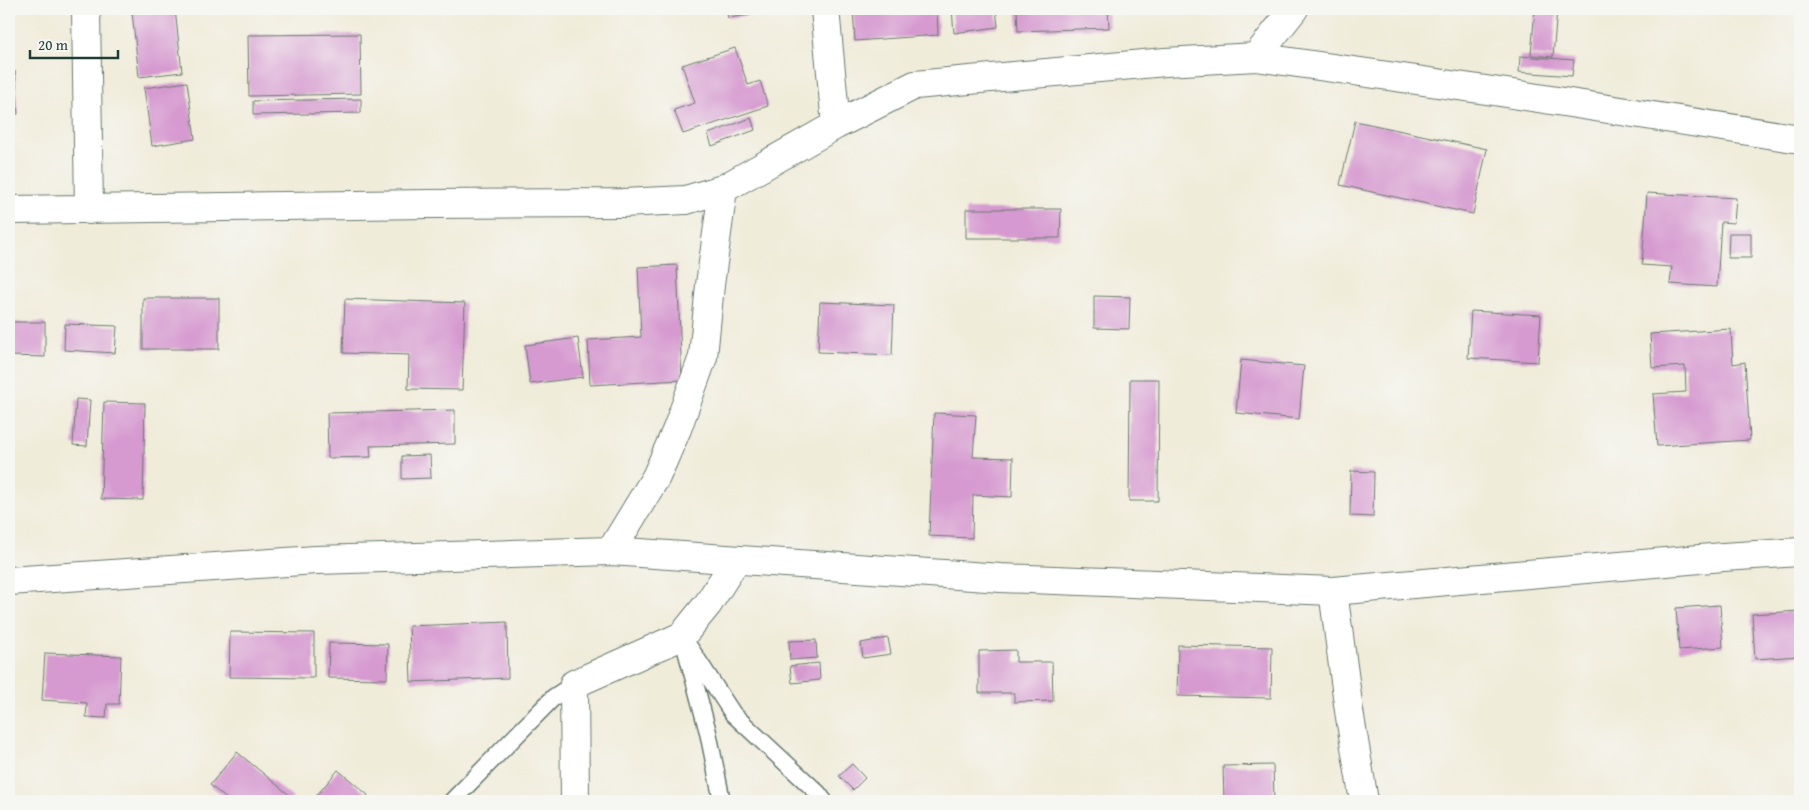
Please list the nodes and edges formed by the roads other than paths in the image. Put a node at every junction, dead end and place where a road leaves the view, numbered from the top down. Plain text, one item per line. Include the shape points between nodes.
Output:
1 (86, 9) edge
2 (825, 9) edge
3 (1294, 9) edge
4 (1256, 56) junction
5 (836, 125) junction
6 (1800, 139) edge
7 (724, 189) junction
8 (9, 210) edge
9 (89, 210) junction
10 (611, 551) junction
11 (1800, 552) edge
12 (736, 560) junction
13 (9, 581) edge
14 (1333, 591) junction
15 (682, 636) junction
16 (574, 684) junction
17 (452, 801) edge
18 (575, 801) edge
19 (722, 801) edge
20 (824, 801) edge
21 (1364, 801) edge

1 - 9 street
2 - 5 street
3 - 4 street
4 - 5 street via 915,85
4 - 6 street
5 - 7 street
7 - 9 street via 686,200 622,203
7 - 10 street via 703,357 656,477
8 - 9 street
10 - 12 street
10 - 13 street via 316,560
11 - 14 street
12 - 14 street via 1000,578
12 - 15 street via 708,604
14 - 21 street
15 - 16 street
15 - 19 lane via 708,732
15 - 20 lane via 733,714
16 - 17 lane via 554,697
16 - 18 street

